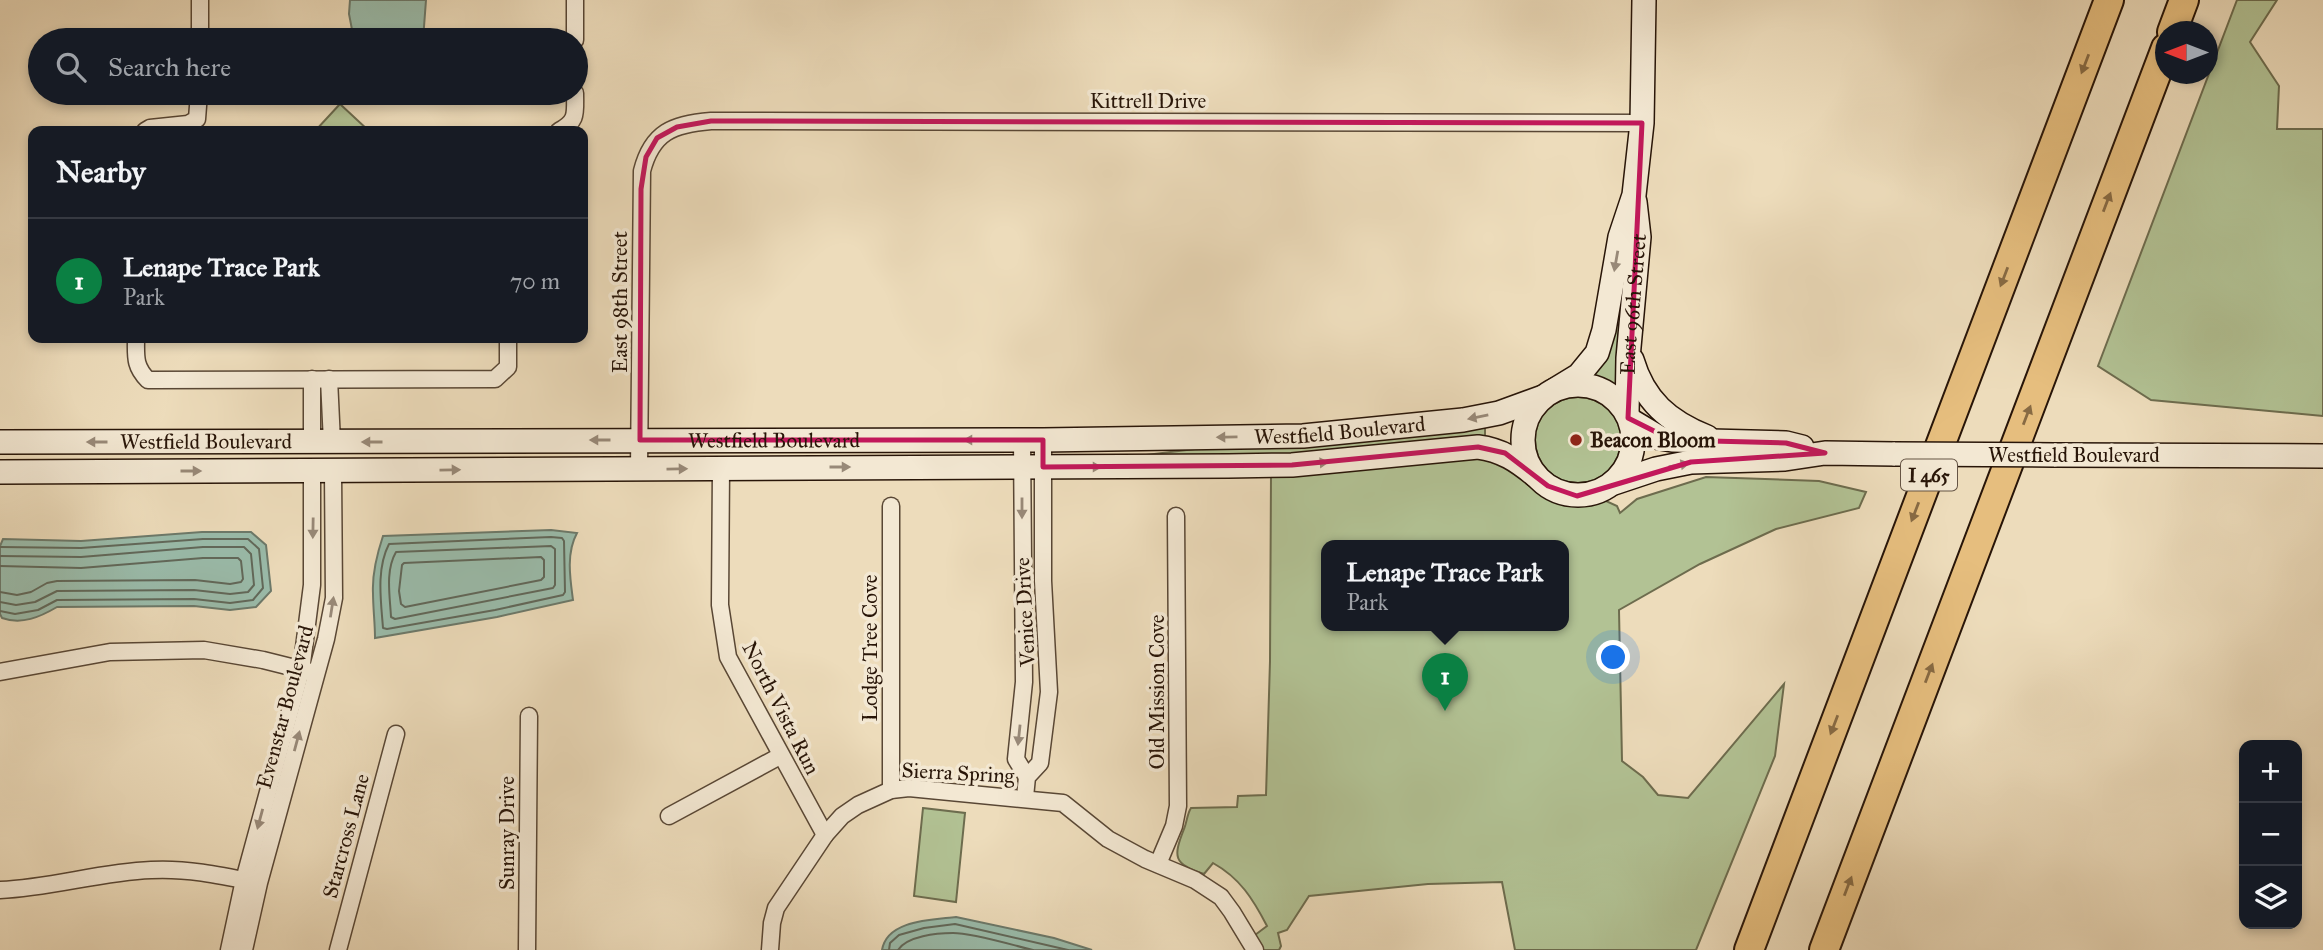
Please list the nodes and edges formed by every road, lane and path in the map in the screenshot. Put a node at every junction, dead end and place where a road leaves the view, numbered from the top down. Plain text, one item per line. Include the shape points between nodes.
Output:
1 (200, 0) edge
2 (575, 0) edge
3 (1644, 0) edge
4 (2109, 0) edge
5 (2184, 0) edge
6 (2176, 21) edge
7 (200, 28) edge
8 (575, 28) edge
9 (2155, 74) edge
10 (199, 105) edge
11 (575, 105) edge
12 (1642, 123) junction
13 (169, 126) edge
14 (568, 126) edge
15 (657, 138) joint
16 (1634, 195) junction
17 (136, 343) edge
18 (508, 343) edge
19 (1629, 350) junction
20 (312, 379) junction
21 (329, 379) junction
22 (1550, 393) junction
23 (1629, 417) junction
24 (640, 440) junction
25 (1032, 440) junction
26 (0, 442) edge
27 (322, 442) junction
28 (1720, 442) junction
29 (1825, 453) junction
30 (2323, 456) edge
31 (1033, 467) junction
32 (721, 468) junction
33 (639, 469) junction
34 (0, 471) edge
35 (322, 471) junction
36 (1536, 476) junction
37 (1613, 483) junction
38 (891, 506) dead end
39 (1176, 516) dead end
40 (0, 672) edge
41 (309, 672) junction
42 (529, 716) dead end
43 (396, 734) dead end
44 (780, 756) junction
45 (1027, 777) junction
46 (891, 790) junction
47 (1025, 797) junction
48 (669, 816) dead end
49 (825, 835) junction
50 (1158, 864) junction
51 (251, 882) junction
52 (0, 890) edge
53 (229, 950) edge
54 (244, 950) edge
55 (338, 950) edge
56 (527, 950) edge
57 (770, 950) edge
58 (1255, 950) edge
59 (1749, 950) edge
60 (1824, 950) edge

1 - 7 street
2 - 8 street
3 - 12 main road, East 96th Street
4 -> 59 highway, I 465
5 - 6 highway
60 -> 9 highway
10 - 13 street via 197,119
11 - 14 street
12 - 15 street, Kittrell Drive via 711,121 677,127
12 - 16 main road, East 96th Street
15 - 24 street, East 98th Street via 646,157 641,189
16 - 19 main road, East 96th Street via 1639,237
16 -> 22 main road, East 96th Street via 1620,237 1597,353 1579,375
17 - 20 street via 139,371 148,380
18 - 21 street via 508,367 495,379
19 - 23 main road, East 96th Street
19 - 28 main road via 1636,375 1663,413
20 - 21 street
20 - 27 street
21 - 27 street
22 - 23 main road via 1580,384 1597,387 1611,395
22 -> 25 main road, Westfield Boulevard via 1512,409 1462,420 1313,435
22 - 36 main road via 1529,416 1524,431 1525,455
23 - 28 main road, Westfield Boulevard via 1671,440
23 - 37 main road via 1632,454
25 -> 24 main road, Westfield Boulevard
24 -> 27 main road, Westfield Boulevard
24 - 33 street, East 98th Street
25 - 31 street, Venice Drive
27 -> 26 main road, Westfield Boulevard
28 - 29 main road, Westfield Boulevard via 1786,443
29 - 30 main road, Westfield Boulevard, bridge
37 -> 29 main road, Westfield Boulevard via 1691,462
32 -> 31 main road, Westfield Boulevard
31 -> 36 main road, Westfield Boulevard via 1292,465 1478,447 1505,453
31 -> 45 street, Venice Drive via 1024,682 1016,759
31 - 45 street, Venice Drive via 1049,692 1041,763
33 -> 32 main road, Westfield Boulevard
32 - 44 street, North Vista Run via 722,630 728,657
35 -> 33 main road, Westfield Boulevard
34 -> 35 main road, Westfield Boulevard
35 -> 41 street, Evenstar Boulevard
41 -> 35 street, Evenstar Boulevard via 334,598
36 - 37 main road via 1569,495 1592,494
38 - 46 street, Lodge Tree Cove
39 - 50 street, Old Mission Cove via 1178,801 1174,826
40 - 41 street via 110,652 204,650
41 - 51 street, Evenstar Boulevard
42 - 56 street, Sunray Drive
43 - 55 street, Starcross Lane
44 - 48 street
44 - 49 street, North Vista Run
45 - 47 street, Venice Drive
46 - 47 street, Sierra Spring
46 - 49 street, Sierra Spring via 842,816
47 - 50 street, Sierra Spring via 1063,803 1108,839
49 - 57 street, Sierra Spring via 776,908
50 - 58 street, Sierra Spring via 1221,897
51 - 52 street via 190,871 151,870
51 - 53 street, Evenstar Boulevard
51 - 54 street, Evenstar Boulevard

